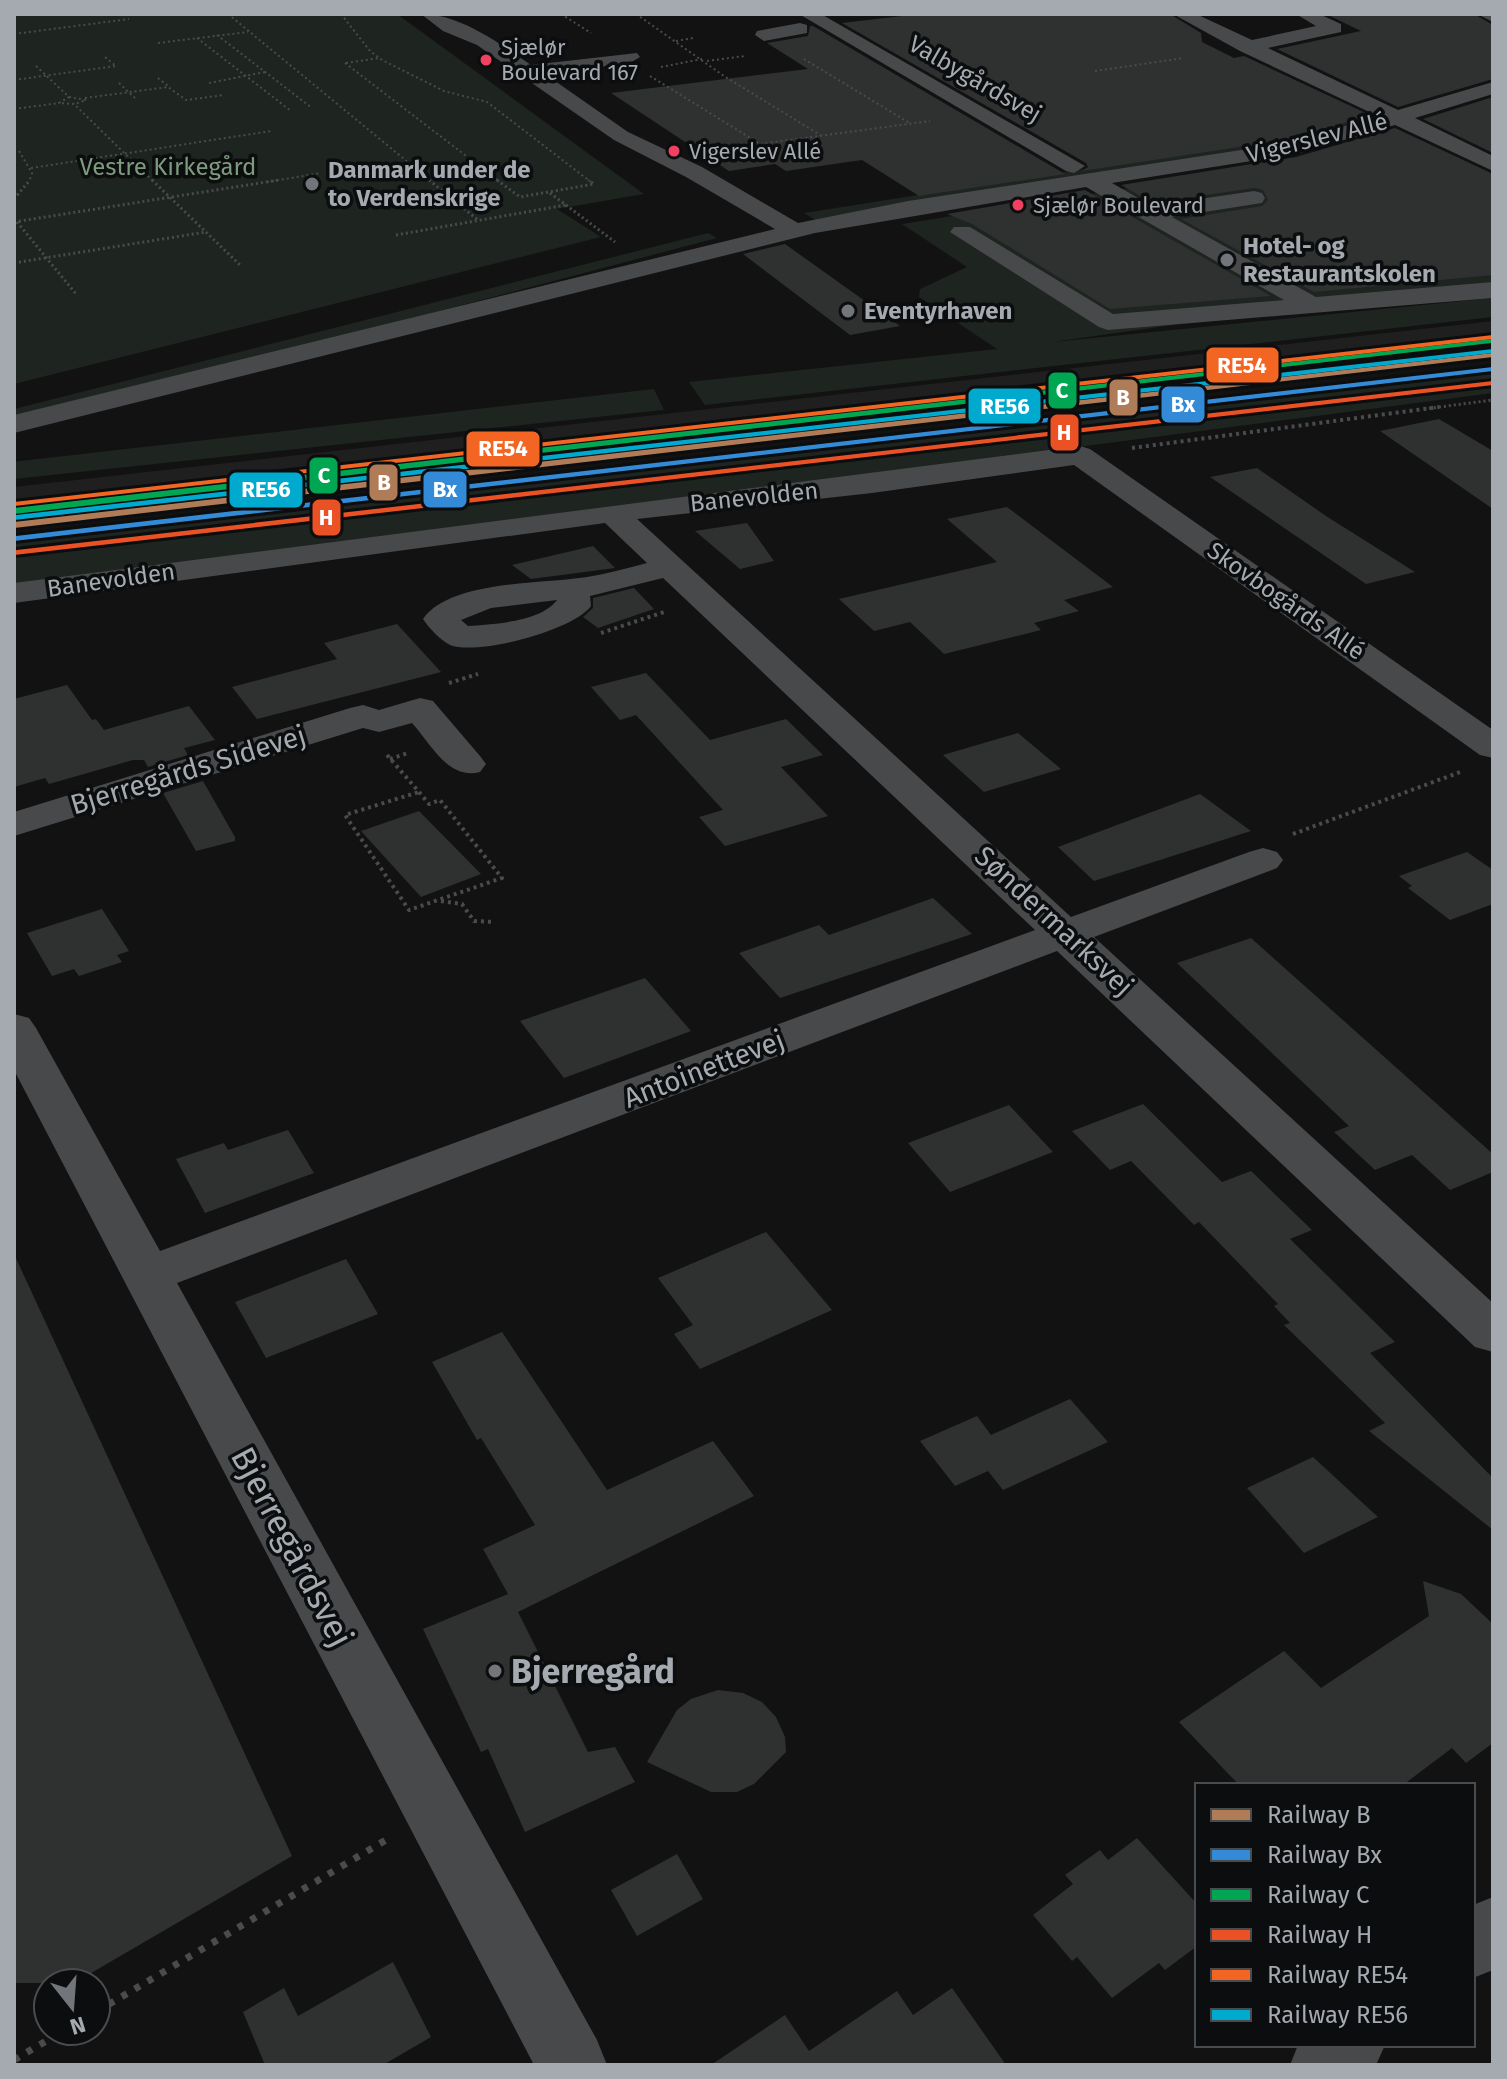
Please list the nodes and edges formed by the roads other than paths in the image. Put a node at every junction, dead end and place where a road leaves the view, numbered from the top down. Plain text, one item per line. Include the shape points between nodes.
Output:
1 (430, 14) edge
2 (461, 14) edge
3 (774, 14) edge
4 (1182, 14) edge
5 (1305, 14) edge
6 (1486, 14) edge
7 (1493, 17) edge
8 (804, 22) edge
9 (764, 35) dead end
10 (484, 41) junction
11 (1247, 47) junction
12 (635, 64) road end
13 (1493, 69) edge
14 (527, 71) junction
15 (1493, 88) edge
16 (1371, 106) junction
17 (1398, 119) junction
18 (621, 136) junction
19 (1493, 164) edge
20 (1082, 173) junction
21 (685, 194) dead end
22 (1254, 198) dead end
23 (1149, 213) junction
24 (766, 214) junction
25 (726, 223) junction
26 (795, 231) junction
27 (962, 232) dead end
28 (755, 240) junction
29 (1493, 290) edge
30 (1315, 307) junction
31 (14, 403) edge
32 (14, 424) edge
33 (1080, 455) joint
34 (612, 513) junction
35 (671, 567) junction
36 (573, 589) dead end
37 (14, 593) edge
38 (1493, 747) edge
39 (467, 764) dead end
40 (14, 824) edge
41 (1263, 860) road end
42 (1067, 933) junction
43 (14, 1028) edge
44 (145, 1276) junction
45 (1493, 1333) edge
46 (1493, 1929) edge
47 (1475, 1943) edge
48 (1348, 2047) edge
49 (572, 2065) edge
50 (1325, 2065) edge

1 - 10 street
2 - 10 street
3 - 8 street, Valbygårdsvej
4 - 11 street
5 - 11 street via 1334,28
6 - 7 street
8 - 9 street
8 - 20 street, Valbygårdsvej via 829,26
10 - 14 street
11 - 16 street
12 - 14 street
13 - 16 street, Vigerslev Allé
14 - 18 street
15 - 17 street, Vigerslev Allé
16 - 17 street
16 - 20 street, Vigerslev Allé via 1238,141
17 - 19 street
17 - 20 street, Vigerslev Allé via 1296,148
18 - 21 street via 648,167
18 - 24 street
20 - 23 street, Valbygårdsvej
20 - 24 street, Vigerslev Allé
20 - 26 street, Vigerslev Allé
22 - 23 street
23 - 30 street, Valbygårdsvej
24 - 25 street, Vigerslev Allé
24 - 26 street
25 - 28 street
25 - 31 street, Vigerslev Allé
26 - 28 street, Vigerslev Allé
27 - 30 street via 1108,322
28 - 32 street, Vigerslev Allé
29 - 30 street
33 - 34 street, Banevolden
33 - 38 street, Skovbogårds Allé
34 - 35 street, Søndermarksvej
34 - 37 street, Banevolden
35 - 36 street
35 - 42 street, Søndermarksvej
39 - 40 street, Bjerregårds Sidevej via 420,709 379,721 359,717
41 - 42 street, Antoinettevej
42 - 44 street, Antoinettevej
42 - 45 street, Søndermarksvej
43 - 44 street, Bjerregårdsvej
44 - 49 street, Bjerregårdsvej
46 - 47 street
48 - 50 street

